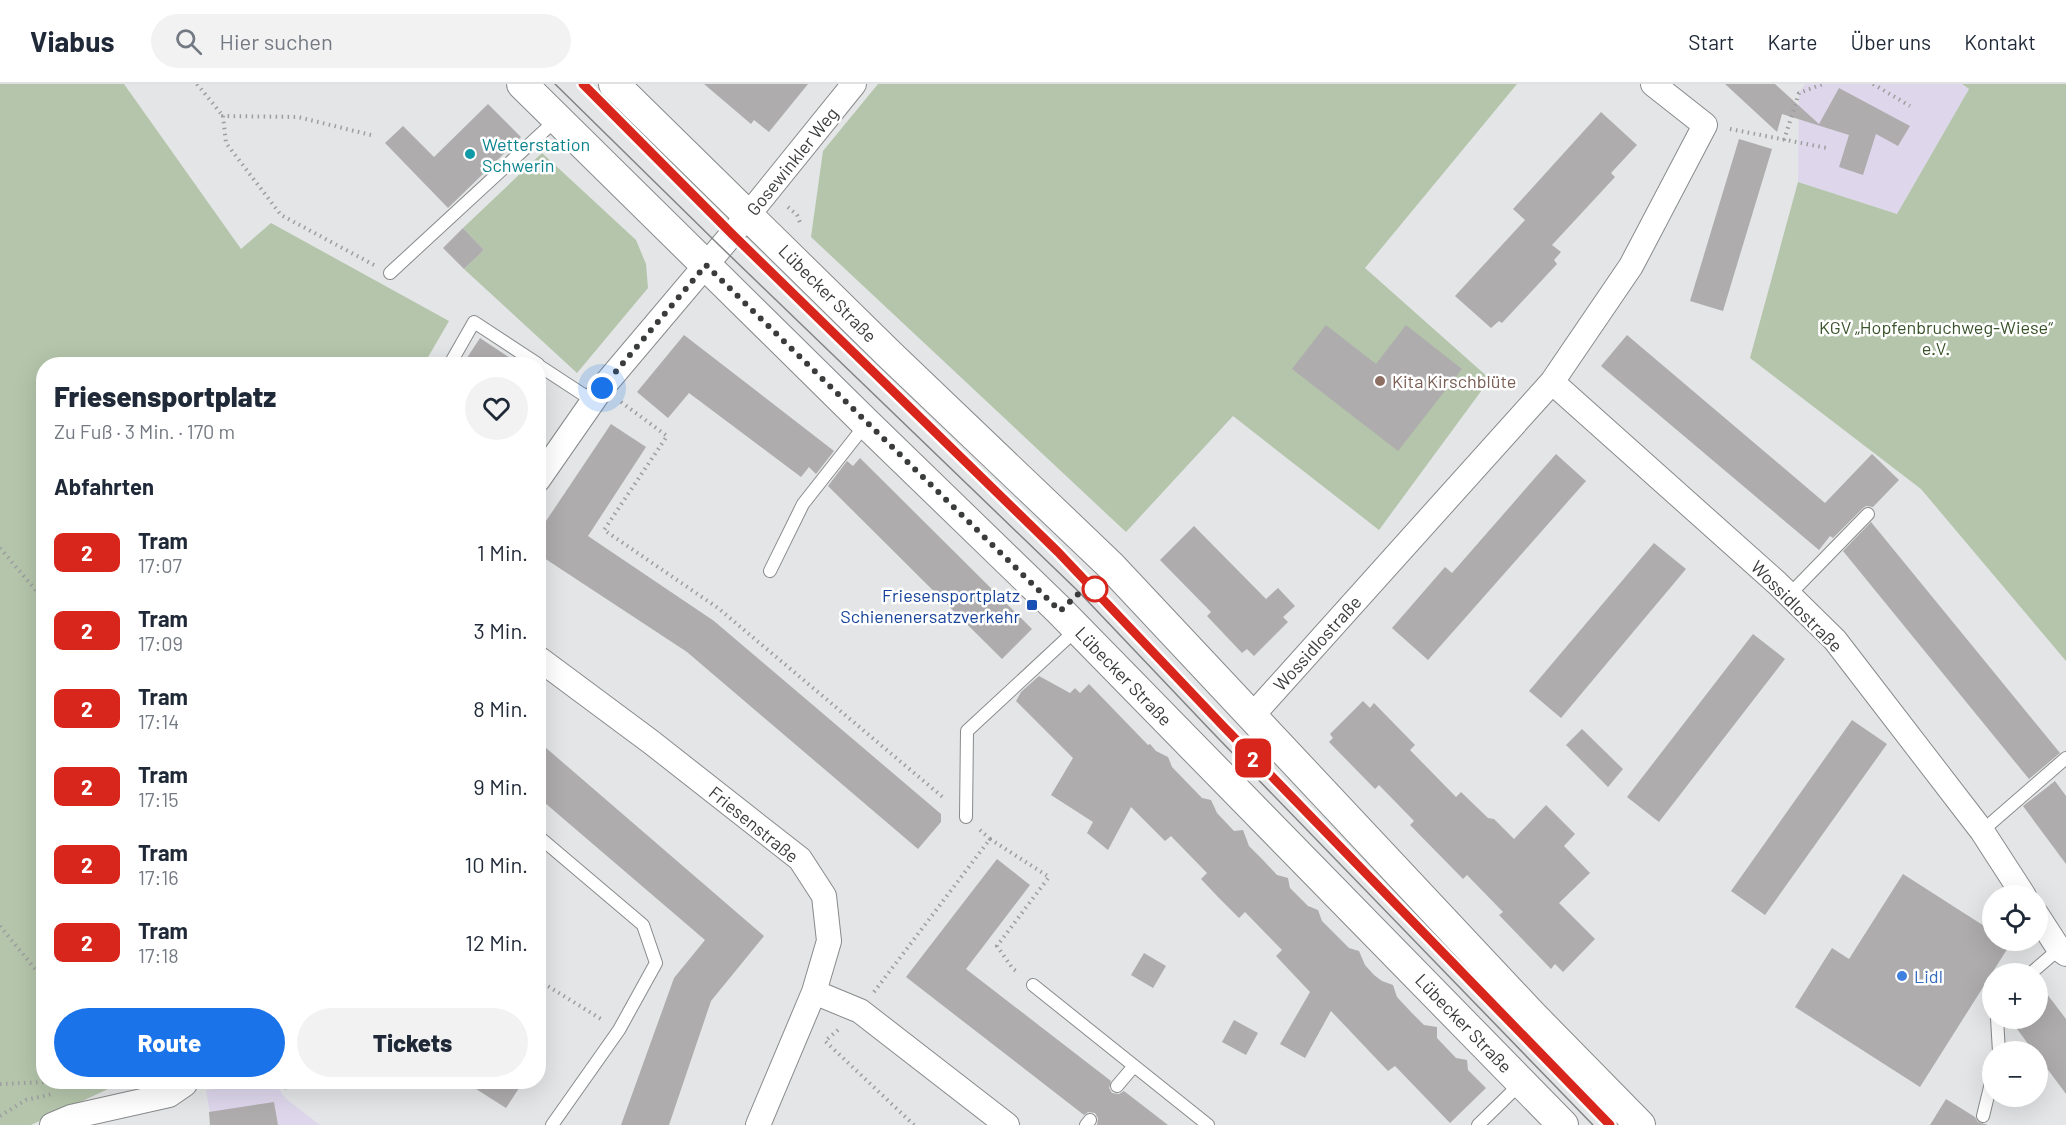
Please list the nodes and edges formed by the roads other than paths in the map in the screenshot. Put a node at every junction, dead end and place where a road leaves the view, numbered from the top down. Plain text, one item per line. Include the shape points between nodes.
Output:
1 (522, 84) edge
2 (614, 84) edge
3 (854, 84) edge
4 (1653, 84) edge
5 (558, 118) junction
6 (748, 214) junction
7 (706, 265) junction
8 (390, 273) road end
9 (454, 357) edge
10 (526, 357) edge
11 (546, 369) edge
12 (1552, 382) junction
13 (603, 398) junction
14 (866, 423) junction
15 (546, 470) edge
16 (1868, 513) dead end
17 (770, 571) dead end
18 (1789, 595) junction
19 (1077, 629) junction
20 (546, 664) edge
21 (1251, 717) junction
22 (2066, 759) edge
23 (966, 817) road end
24 (1983, 831) junction
25 (546, 843) edge
26 (2017, 885) edge
27 (2048, 931) edge
28 (2063, 952) edge
29 (2046, 963) edge
30 (1034, 986) road end
31 (814, 992) junction
32 (1134, 1066) junction
33 (1522, 1082) junction
34 (1118, 1086) dead end
35 (177, 1089) edge
36 (1985, 1107) edge
37 (1983, 1116) dead end
38 (52, 1125) edge
39 (552, 1125) edge
40 (758, 1125) edge
41 (1007, 1125) edge
42 (1208, 1125) edge
43 (1478, 1125) edge
44 (1563, 1125) edge
45 (1640, 1125) edge

1 - 5 street, Lübecker Straße
2 - 6 street, Lübecker Straße
3 - 6 street, Gosewinkler Weg
4 - 12 street, Wossidlostraße via 1705,125 1631,266
5 - 7 street, Lübecker Straße
5 - 8 lane
6 - 7 street, Gosewinkler Weg
6 - 21 street, Lübecker Straße via 1110,565
7 - 13 street
7 - 14 street, Lübecker Straße
9 - 10 lane via 474,322
11 - 13 lane
12 - 18 street, Wossidlostraße
12 - 21 street, Wossidlostraße
13 - 15 street
14 - 17 lane via 803,504
14 - 19 street, Lübecker Straße
16 - 18 lane
18 - 24 street, Wossidlostraße via 1835,640
19 - 23 lane via 967,731
19 - 33 street, Lübecker Straße
20 - 31 street, Friesenstraße via 800,859 824,896 830,941
21 - 45 street, Lübecker Straße
22 - 24 lane
24 - 26 street, Wossidlostraße
25 - 39 lane via 643,925 656,963 618,1030
27 - 28 street
28 - 29 lane
30 - 32 lane
31 - 40 street, Friesenstraße
31 - 41 street via 860,1011
32 - 34 lane
32 - 42 lane
33 - 43 lane
33 - 44 street, Lübecker Straße
35 - 38 street via 169,1095 71,1117
36 - 37 lane

